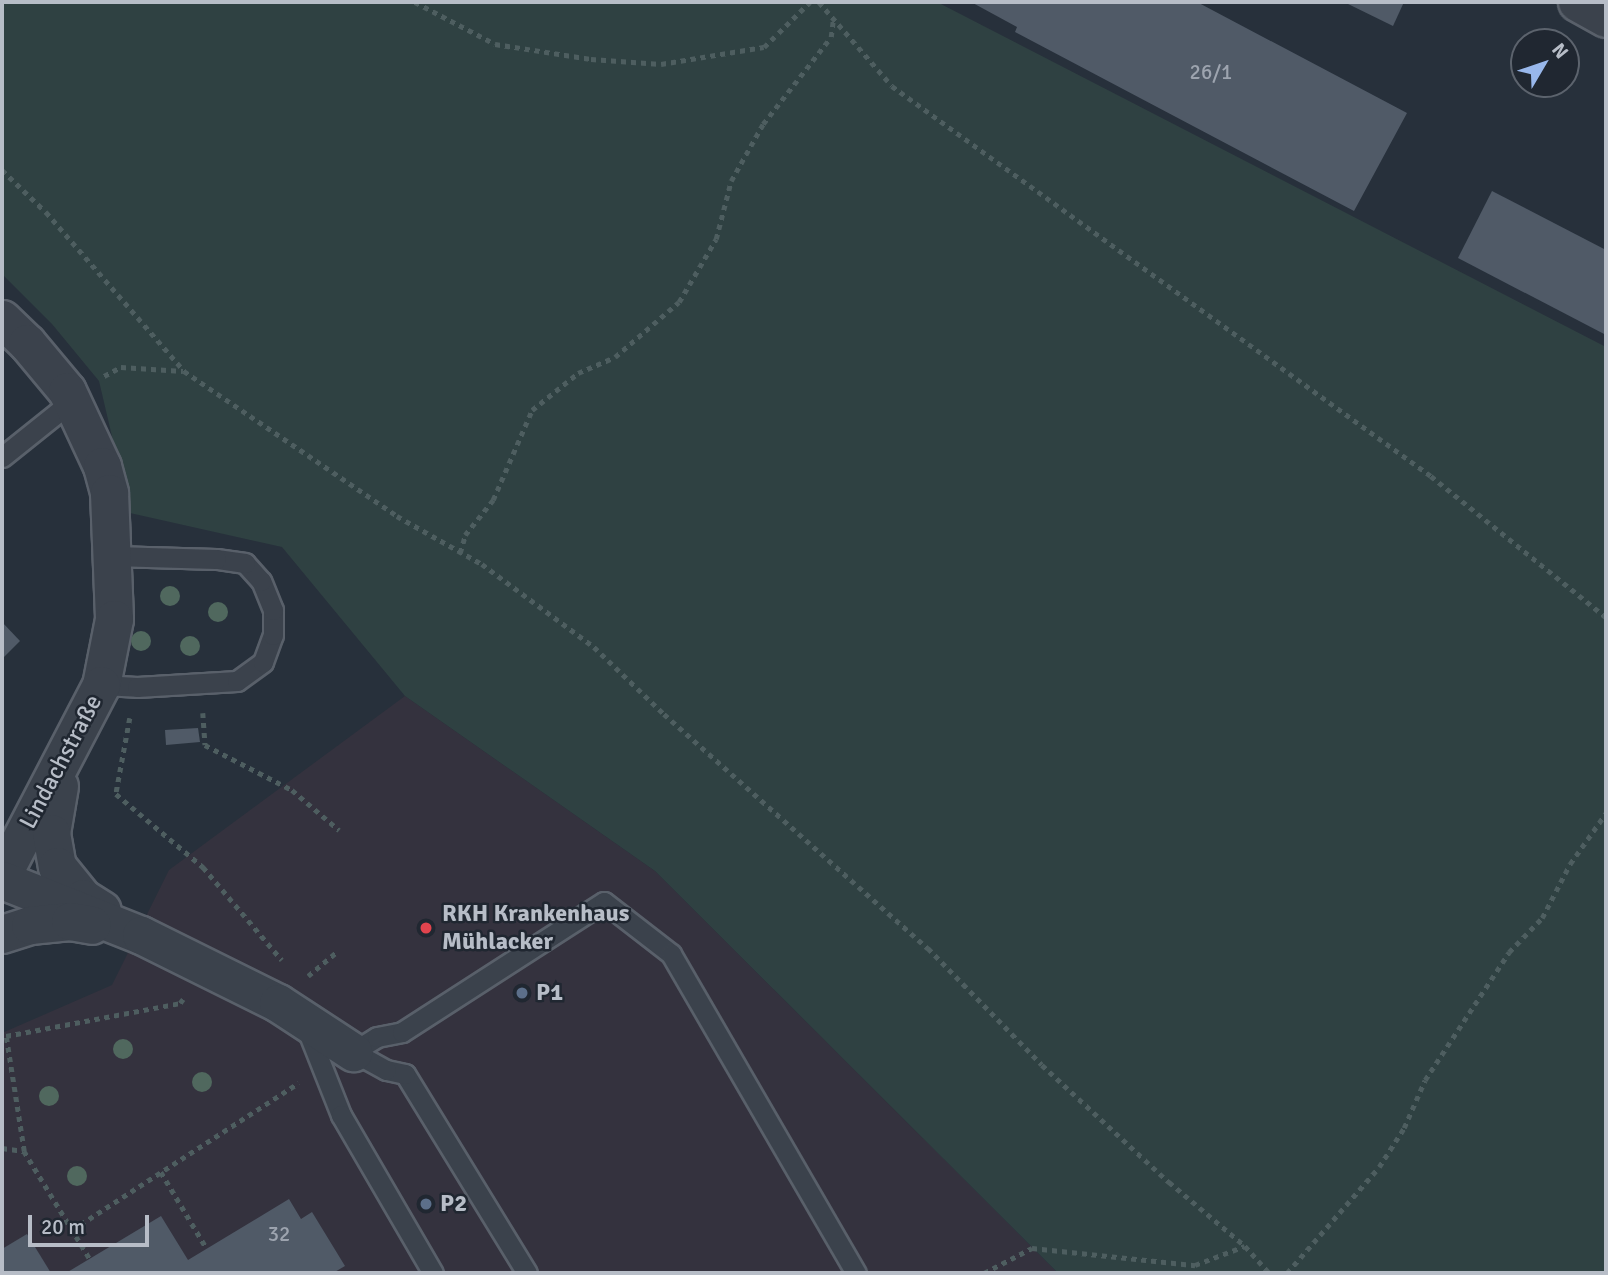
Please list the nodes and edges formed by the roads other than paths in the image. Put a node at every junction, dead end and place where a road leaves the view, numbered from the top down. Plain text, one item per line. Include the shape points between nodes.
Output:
1 (1577, 2) edge
2 (1606, 18) edge
3 (2, 319) edge
4 (76, 408) junction
5 (2, 457) edge
6 (113, 556) junction
7 (119, 686) junction
8 (68, 748) junction
9 (2, 817) edge
10 (2, 877) edge
11 (2, 934) edge
12 (141, 934) junction
13 (338, 1059) junction
14 (433, 1273) edge
15 (527, 1273) edge
16 (856, 1273) edge

1 - 2 street
3 - 4 street, Lindachstraße via 27,343
4 - 5 lane
4 - 6 street, Lindachstraße via 109,493
6 - 7 street, Lindachstraße
6 - 7 lane via 245,563 261,582 273,610 273,635 263,662 237,681
7 - 8 street, Lindachstraße
8 - 9 street via 35,790
8 - 10 street, Lindachstraße
8 - 12 street via 51,833 57,866 83,898
10 - 12 street
11 - 12 street via 30,925 70,921
12 - 13 street via 303,1020
13 - 14 lane via 341,1115
13 - 15 lane via 405,1074
13 - 16 lane via 377,1037 402,1032 604,902 671,954

